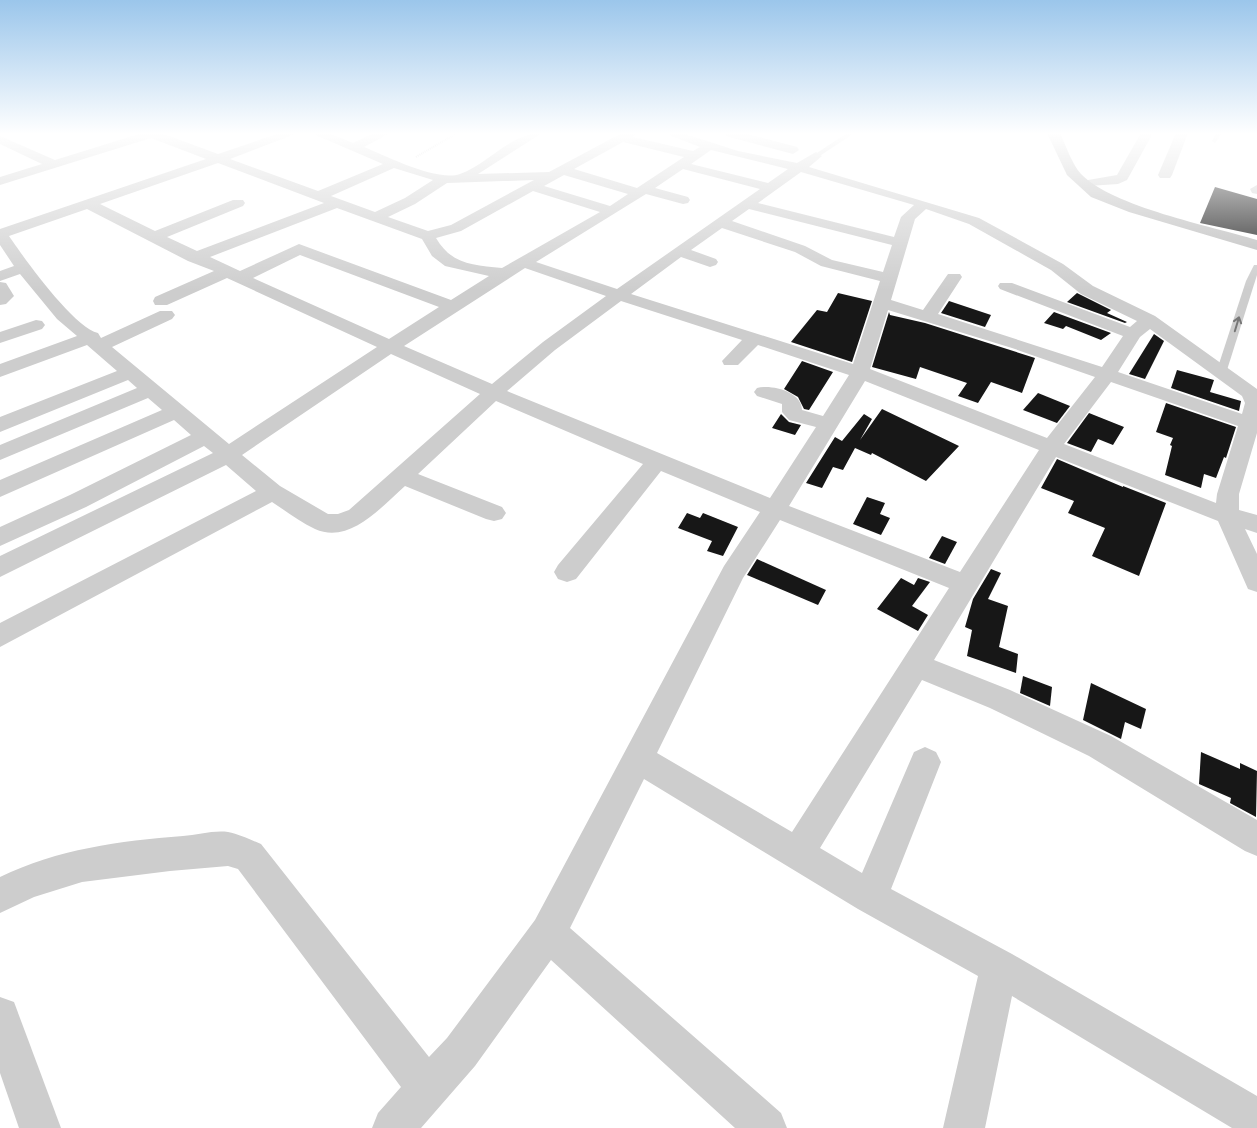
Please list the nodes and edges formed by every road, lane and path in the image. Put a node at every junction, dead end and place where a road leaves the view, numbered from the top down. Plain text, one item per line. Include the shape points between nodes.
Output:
1 (141, 186) edge
2 (288, 186) edge
3 (343, 186) edge
4 (434, 186) edge
5 (530, 186) joint
6 (614, 186) edge
7 (652, 186) edge
8 (762, 186) edge
9 (773, 186) edge
10 (861, 186) edge
11 (1096, 186) edge
12 (1091, 187) joint
13 (769, 188) junction
14 (643, 192) junction
15 (318, 196) junction
16 (683, 200) dead end
17 (238, 203) dead end
18 (336, 203) junction
19 (88, 204) junction
20 (746, 204) junction
21 (924, 204) junction
22 (612, 211) junction
23 (374, 218) junction
24 (720, 222) junction
25 (0, 234) edge
26 (153, 236) junction
27 (427, 236) junction
28 (900, 243) junction
29 (1257, 245) edge
30 (680, 251) junction
31 (194, 258) junction
32 (13, 261) edge
33 (710, 262) dead end
34 (525, 263) junction
35 (1257, 267) edge
36 (505, 274) junction
37 (233, 275) junction
38 (0, 276) edge
39 (889, 278) junction
40 (954, 278) dead end
41 (1006, 286) dead end
42 (0, 287) edge
43 (618, 295) junction
44 (0, 300) edge
45 (881, 303) junction
46 (454, 307) junction
47 (928, 316) junction
48 (36, 326) dead end
49 (1141, 327) junction
50 (0, 338) edge
51 (754, 338) junction
52 (97, 341) junction
53 (388, 348) junction
54 (731, 361) dead end
55 (1222, 370) junction
56 (0, 371) edge
57 (132, 372) junction
58 (860, 372) junction
59 (1107, 374) junction
60 (152, 389) junction
61 (764, 392) dead end
62 (492, 393) junction
63 (177, 411) junction
64 (828, 424) junction
65 (1253, 425) edge
66 (0, 426) edge
67 (206, 436) junction
68 (1052, 446) junction
69 (0, 454) edge
70 (227, 455) junction
71 (656, 462) junction
72 (402, 476) junction
73 (0, 489) edge
74 (272, 492) junction
75 (774, 510) junction
76 (494, 513) dead end
77 (1219, 513) junction
78 (1257, 524) edge
79 (0, 538) edge
80 (0, 567) edge
81 (567, 572) dead end
82 (1257, 582) edge
83 (965, 584) junction
84 (0, 636) edge
85 (916, 665) junction
86 (637, 758) junction
87 (925, 762) dead end
88 (1257, 839) edge
89 (798, 853) junction
90 (0, 895) edge
91 (870, 897) junction
92 (548, 933) junction
93 (999, 967) junction
94 (0, 1016) edge
95 (428, 1089) junction
96 (1257, 1119) edge
97 (40, 1128) edge
98 (393, 1128) edge
99 (766, 1128) edge
100 (964, 1128) edge

1 - 19 street
2 - 15 street
3 - 15 street
4 - 23 street
5 - 22 street
5 - 27 street via 456,228
6 - 14 street
7 - 14 street
8 - 13 street
9 - 13 street
10 - 21 street
11 - 12 street
12 - 29 main road via 1134,209
13 - 20 street
14 - 16 street
14 - 22 street
15 - 18 street
17 - 26 street
18 - 23 street
18 - 31 street
19 - 25 street
19 - 26 street
20 - 24 street
20 - 28 street
21 - 28 street via 908,217
21 - 49 street via 974,221 1057,267
22 - 34 street
23 - 27 street
24 - 30 street
24 - 39 street via 800,249 827,263
25 - 32 street
26 - 31 street
27 - 36 street via 437,253 446,259 471,269
28 - 39 street
30 - 33 street
30 - 43 street
31 - 37 street
32 - 38 street
32 - 52 street via 63,315
34 - 36 street
34 - 43 street
55 -> 35 lane
36 - 46 street
37 - 46 street via 300,249
37 - 52 street
37 - 53 street
39 - 45 street
40 - 47 street
41 - 49 street
42 - 44 street via 6,296
43 - 51 street
43 - 62 street
45 - 47 street
45 - 58 street
46 - 53 street
47 - 59 street
48 - 50 street
49 - 55 street
49 - 59 street
51 - 54 street
51 - 58 street
52 - 56 street
52 - 57 street
53 - 62 street
53 - 70 street
55 - 65 street via 1250,393 1255,403
57 - 60 street
57 - 66 street
58 - 64 street
58 - 68 street
59 - 65 street
59 - 68 street
60 - 63 street
60 - 69 street
61 - 64 street via 789,400 796,415
62 - 71 street
62 - 72 street
63 - 67 street
63 - 73 street
64 - 75 street
65 - 77 street
67 - 70 street
67 - 79 street
68 - 77 street
68 - 83 street
70 - 74 street
70 - 80 street
71 - 75 street
71 - 81 street
72 - 74 street via 357,516 340,523 324,524
72 - 76 street
74 - 84 street
75 - 83 street
75 - 86 street via 733,573
77 - 78 street
77 - 82 street
83 - 85 street
85 - 88 street via 1000,699 1100,746
85 - 89 street
86 - 89 street
86 - 92 street
87 - 91 street
89 - 91 street
90 - 95 street via 26,880 107,859 228,849 249,856
91 - 93 street
92 - 95 street via 461,1052
92 - 99 street
93 - 96 street
93 - 100 street
94 - 97 street
95 - 98 street

